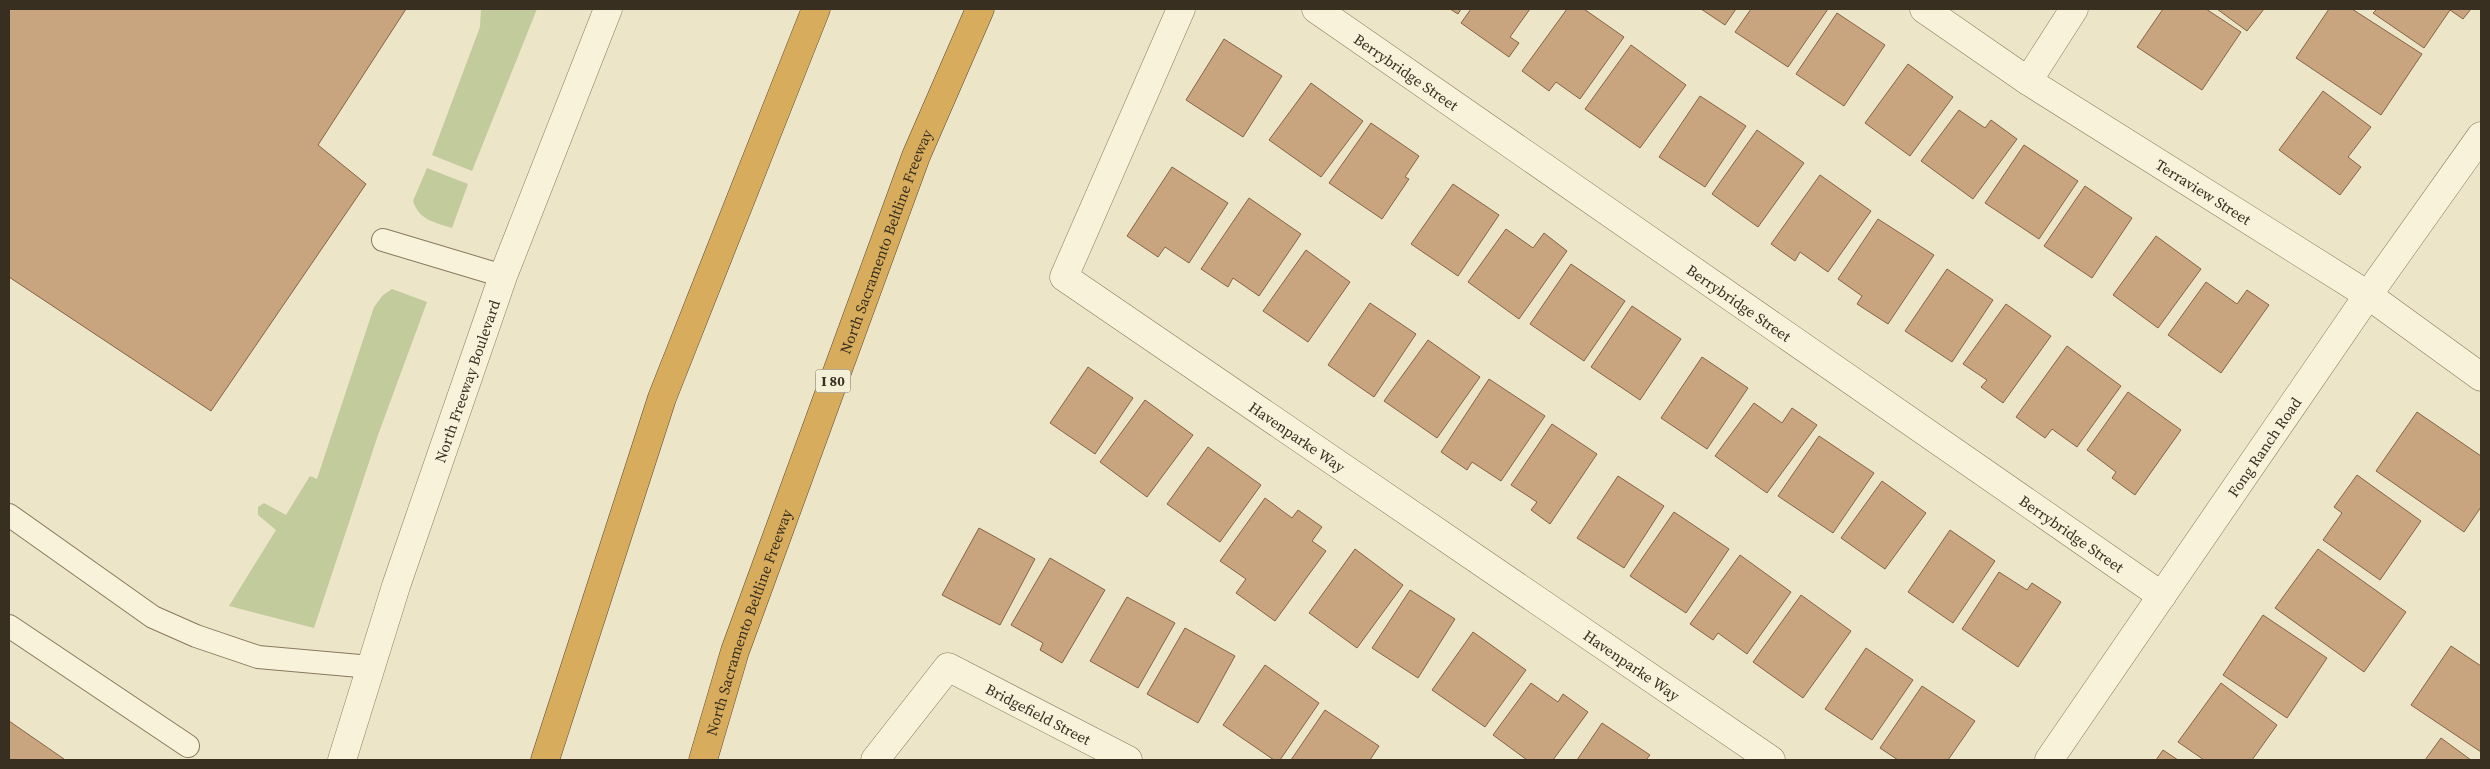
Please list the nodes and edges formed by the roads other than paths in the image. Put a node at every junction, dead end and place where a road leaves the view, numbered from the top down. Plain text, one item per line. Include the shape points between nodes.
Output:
1 (608, 9) edge
2 (816, 9) edge
3 (980, 9) edge
4 (1181, 9) edge
5 (1316, 9) edge
6 (1924, 9) edge
7 (2074, 9) edge
8 (2028, 81) junction
9 (2481, 136) edge
10 (383, 240) dead end
11 (503, 276) junction
12 (2368, 296) junction
13 (2481, 377) edge
14 (9, 515) edge
15 (2162, 596) junction
16 (9, 626) edge
17 (371, 667) junction
18 (188, 746) dead end
19 (342, 760) edge
20 (545, 760) edge
21 (703, 760) edge
22 (875, 760) edge
23 (1128, 760) edge
24 (1771, 760) edge
25 (2049, 760) edge

1 - 11 street, North Freeway Boulevard
2 - 20 highway via 662,398
3 - 21 highway, North Sacramento Beltline Freeway / I 80 via 916,156 735,651
4 - 24 street, Havenparke Way via 1064,278
5 - 15 street, Berrybridge Street
6 - 8 street, Terraview Street
7 - 8 street
8 - 12 street, Terraview Street
9 - 12 street, Fong Ranch Road
10 - 11 lane
11 - 17 street, North Freeway Boulevard
12 - 13 street, Terraview Street
12 - 15 street, Fong Ranch Road
14 - 17 lane via 153,617 196,636 258,657
15 - 25 street, Fong Ranch Road
16 - 18 lane
17 - 19 street, North Freeway Boulevard
22 - 23 street, Bridgefield Street via 948,668

